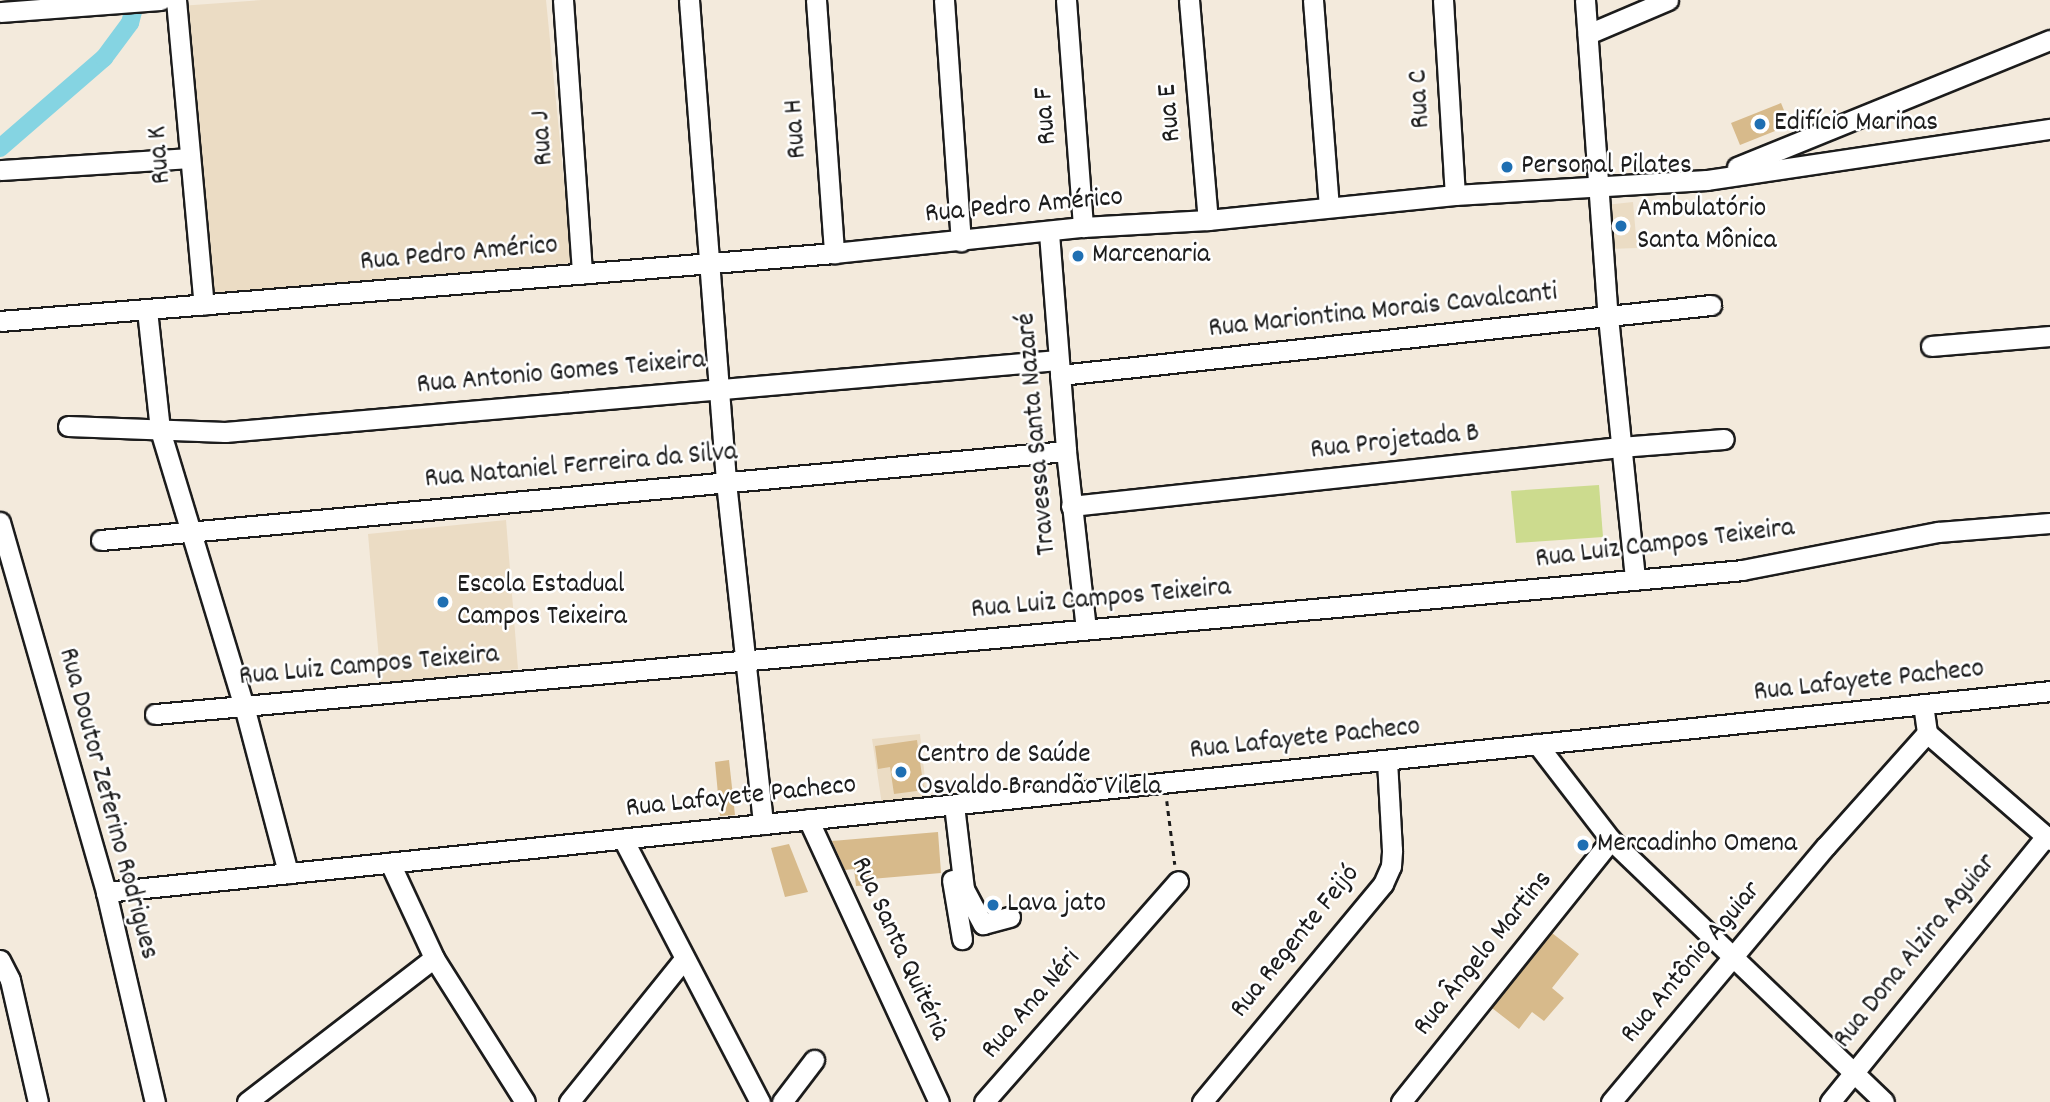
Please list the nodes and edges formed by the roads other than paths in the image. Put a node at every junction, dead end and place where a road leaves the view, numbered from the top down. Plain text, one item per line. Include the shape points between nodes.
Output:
1 (161, 0) edge
2 (176, 0) edge
3 (563, 0) edge
4 (689, 0) edge
5 (816, 0) edge
6 (944, 0) edge
7 (1066, 0) edge
8 (1189, 0) edge
9 (1313, 0) edge
10 (1443, 0) edge
11 (1585, 0) edge
12 (1668, 0) edge
13 (0, 12) edge
14 (1588, 34) junction
15 (2050, 40) edge
16 (2050, 129) edge
17 (189, 158) junction
18 (0, 170) edge
19 (1707, 180) junction
20 (1598, 189) junction
21 (1454, 195) junction
22 (1329, 206) junction
23 (1208, 220) junction
24 (1083, 227) junction
25 (1049, 233) junction
26 (961, 241) junction
27 (834, 253) junction
28 (711, 262) junction
29 (582, 272) junction
30 (204, 305) junction
31 (1711, 305) dead end
32 (147, 310) junction
33 (1608, 317) junction
34 (0, 321) edge
35 (2050, 336) edge
36 (1931, 346) dead end
37 (1059, 367) junction
38 (719, 389) junction
39 (68, 426) dead end
40 (160, 430) junction
41 (1724, 439) dead end
42 (1620, 447) junction
43 (1066, 451) junction
44 (726, 482) junction
45 (1071, 506) junction
46 (0, 522) edge
47 (2050, 523) edge
48 (191, 531) junction
49 (101, 540) dead end
50 (1635, 580) junction
51 (1086, 629) junction
52 (746, 660) junction
53 (2050, 691) edge
54 (1923, 704) junction
55 (244, 706) junction
56 (155, 714) dead end
57 (1927, 733) junction
58 (1537, 744) junction
59 (1387, 760) junction
60 (948, 805) junction
61 (808, 820) junction
62 (764, 824) junction
63 (2048, 838) edge
64 (624, 839) junction
65 (1611, 841) junction
66 (390, 863) junction
67 (288, 873) junction
68 (1178, 881) road end
69 (106, 892) junction
70 (1010, 916) dead end
71 (962, 939) dead end
72 (1735, 957) junction
73 (434, 958) junction
74 (684, 959) junction
75 (0, 960) edge
76 (814, 1060) dead end
77 (1854, 1073) junction
78 (38, 1102) edge
79 (155, 1102) edge
80 (247, 1102) edge
81 (524, 1102) edge
82 (569, 1102) edge
83 (760, 1102) edge
84 (782, 1102) edge
85 (939, 1102) edge
86 (984, 1102) edge
87 (1202, 1102) edge
88 (1401, 1102) edge
89 (1611, 1102) edge
90 (1830, 1102) edge
91 (1884, 1102) edge

1 - 13 street
2 - 17 street, Rua K
3 - 29 street, Rua J
4 - 28 street
5 - 27 street, Rua H
6 - 26 street
7 - 24 street, Rua F
8 - 23 street, Rua E
9 - 22 street
10 - 21 street, Rua C
11 - 14 street
12 - 14 street
14 - 20 street
15 - 19 street
16 - 19 street, Rua Pedro Américo
17 - 18 street
17 - 30 street, Rua K
19 - 20 street, Rua Pedro Américo
20 - 21 street, Rua Pedro Américo
20 - 33 street
21 - 22 street, Rua Pedro Américo
22 - 23 street, Rua Pedro Américo
23 - 24 street, Rua Pedro Américo
24 - 25 street, Rua Pedro Américo
25 - 26 street, Rua Pedro Américo
25 - 37 street, Travessa Santa Nazaré
26 - 27 street, Rua Pedro Américo
27 - 28 street, Rua Pedro Américo
28 - 29 street, Rua Pedro Américo
28 - 38 street
29 - 30 street, Rua Pedro Américo
30 - 32 street, Rua Pedro Américo
31 - 33 street, Rua Mariontina Morais Cavalcanti
32 - 34 street, Rua Pedro Américo
32 - 40 street
33 - 37 street, Rua Mariontina Morais Cavalcanti
33 - 42 street
35 - 36 street
37 - 38 street, Rua Antonio Gomes Teixeira
37 - 43 street, Travessa Santa Nazaré
38 - 40 street, Rua Antonio Gomes Teixeira via 225,432
38 - 44 street
39 - 40 street, Rua Antonio Gomes Teixeira
40 - 48 street
41 - 42 street, Rua Projetada B
42 - 45 street, Rua Projetada B
42 - 50 street
43 - 44 street, Rua Nataniel Ferreira da Silva
43 - 45 street, Travessa Santa Nazaré
44 - 48 street, Rua Nataniel Ferreira da Silva
44 - 52 street
45 - 51 street, Travessa Santa Nazaré
46 - 69 street, Rua Doutor Zeferino Rodrigues
47 - 50 street, Rua Luiz Campos Teixeira via 1938,532 1742,570
48 - 49 street, Rua Nataniel Ferreira da Silva
48 - 55 street
50 - 51 street, Rua Luiz Campos Teixeira
51 - 52 street, Rua Luiz Campos Teixeira
52 - 55 street, Rua Luiz Campos Teixeira
52 - 62 street
53 - 54 street, Rua Lafayete Pacheco
54 - 57 street
54 - 58 street, Rua Lafayete Pacheco
55 - 56 street, Rua Luiz Campos Teixeira
55 - 67 street
57 - 63 street
57 - 72 street, Rua Antônio Aguiar
58 - 59 street, Rua Lafayete Pacheco
58 - 65 street
59 - 60 street, Rua Lafayete Pacheco
59 - 87 street, Rua Regente Feijó via 1392,850 1383,884
60 - 61 street, Rua Lafayete Pacheco
60 - 70 street via 964,889 983,924
60 - 71 street via 944,832
61 - 62 street, Rua Lafayete Pacheco
61 - 85 street, Rua Santa Quitéria
62 - 64 street, Rua Lafayete Pacheco
63 - 77 street, Rua Dona Alzira Aguiar
64 - 66 street, Rua Lafayete Pacheco
64 - 74 street
65 - 72 street
65 - 88 street, Rua Ângelo Martins
66 - 67 street, Rua Lafayete Pacheco
66 - 73 street
67 - 69 street, Rua Lafayete Pacheco
68 - 86 street, Rua Ana Néri
69 - 79 street, Rua Doutor Zeferino Rodrigues
72 - 77 street
72 - 89 street, Rua Antônio Aguiar
73 - 80 street
73 - 81 street
74 - 82 street
74 - 83 street
75 - 78 street via 10,980
76 - 84 street
77 - 90 street, Rua Dona Alzira Aguiar
77 - 91 street

